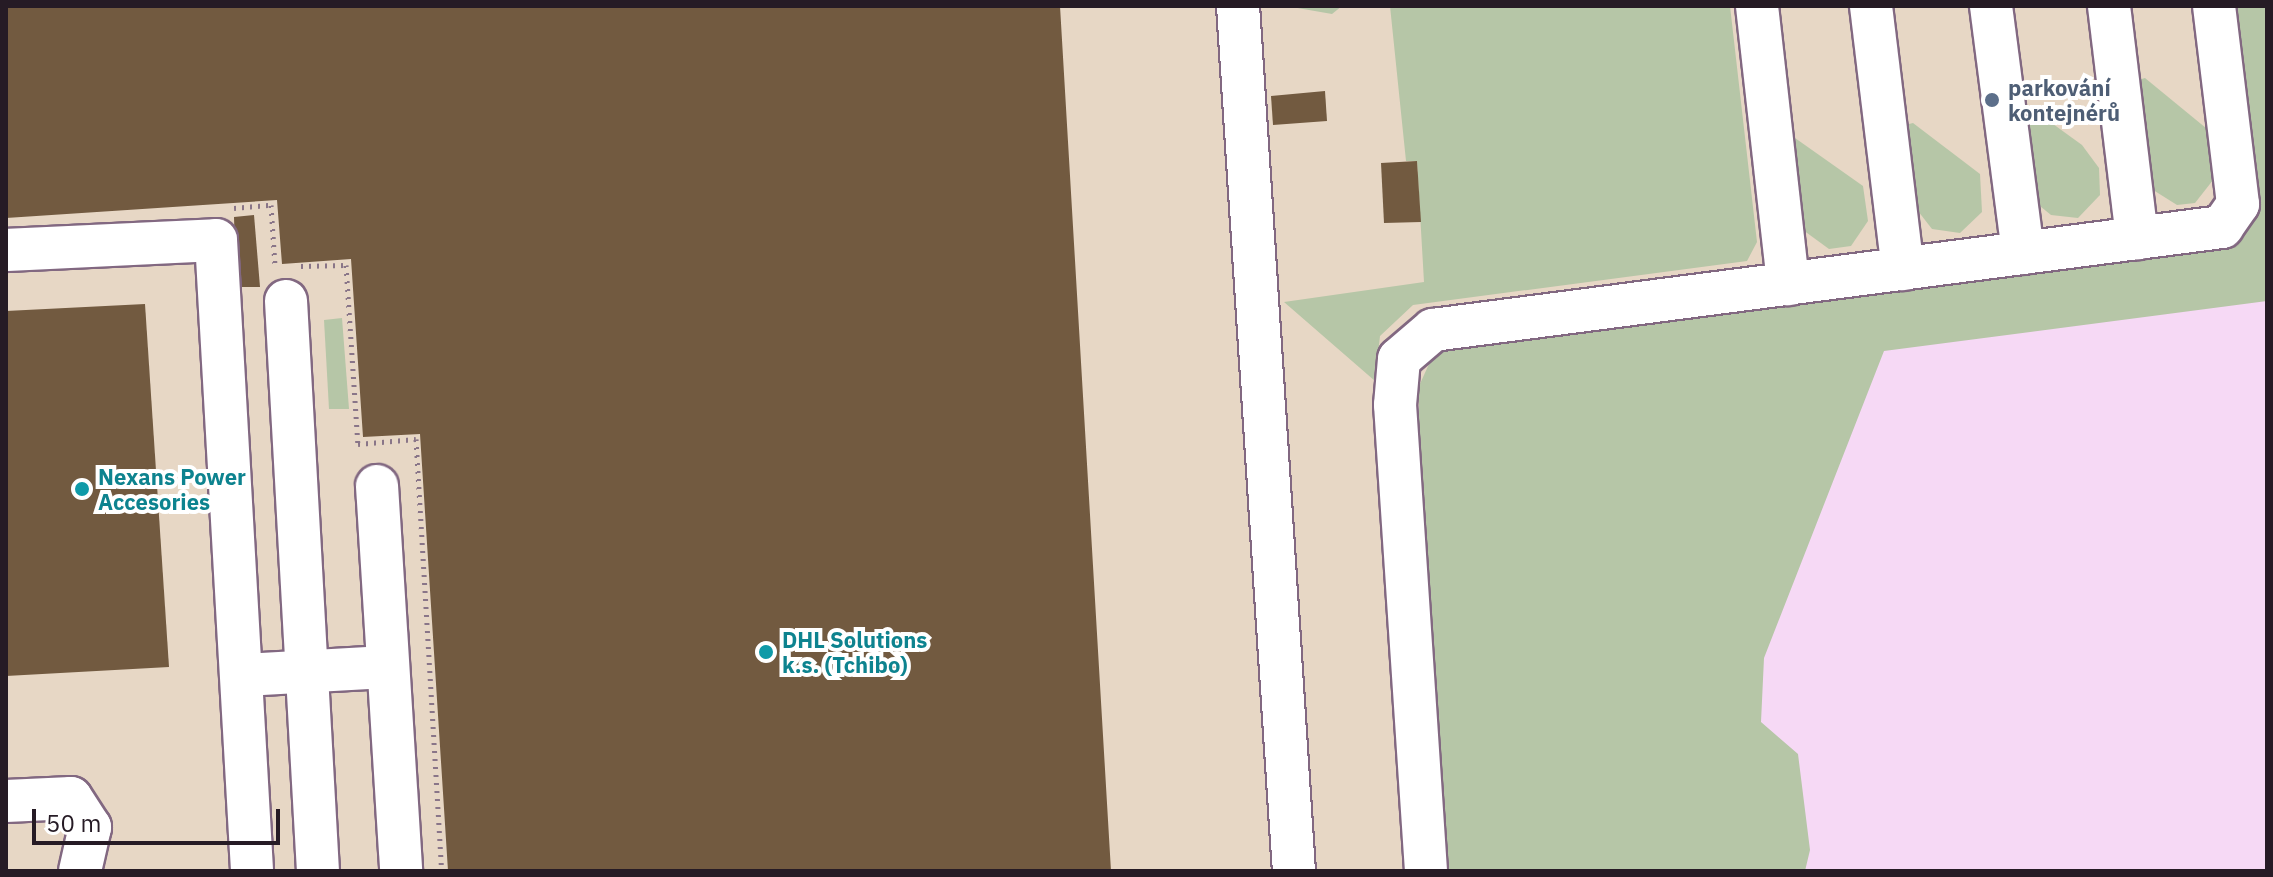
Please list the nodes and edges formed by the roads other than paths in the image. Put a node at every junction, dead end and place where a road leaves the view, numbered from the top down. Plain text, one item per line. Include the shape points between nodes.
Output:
1 (1238, 6) edge
2 (1757, 6) edge
3 (1871, 6) edge
4 (1991, 6) edge
5 (2109, 6) edge
6 (2214, 6) edge
7 (2137, 238) junction
8 (6, 250) edge
9 (2023, 253) junction
10 (1903, 269) junction
11 (1788, 284) junction
12 (286, 301) dead end
13 (377, 486) dead end
14 (387, 667) junction
15 (304, 672) junction
16 (243, 675) junction
17 (6, 801) edge
18 (80, 871) edge
19 (252, 871) edge
20 (318, 871) edge
21 (401, 871) edge
22 (1294, 871) edge
23 (1426, 871) edge

1 - 22 lane
2 - 11 lane
3 - 10 lane
4 - 9 lane
5 - 7 lane
6 - 7 lane via 2238,204 2222,227
7 - 9 lane
8 - 16 lane via 216,240
9 - 10 lane
10 - 11 lane
11 - 23 lane via 1433,330 1399,359 1395,405
12 - 15 lane
13 - 14 lane
14 - 15 lane
14 - 21 lane
15 - 16 lane
15 - 20 lane
16 - 19 lane
17 - 18 lane via 71,798 90,827

